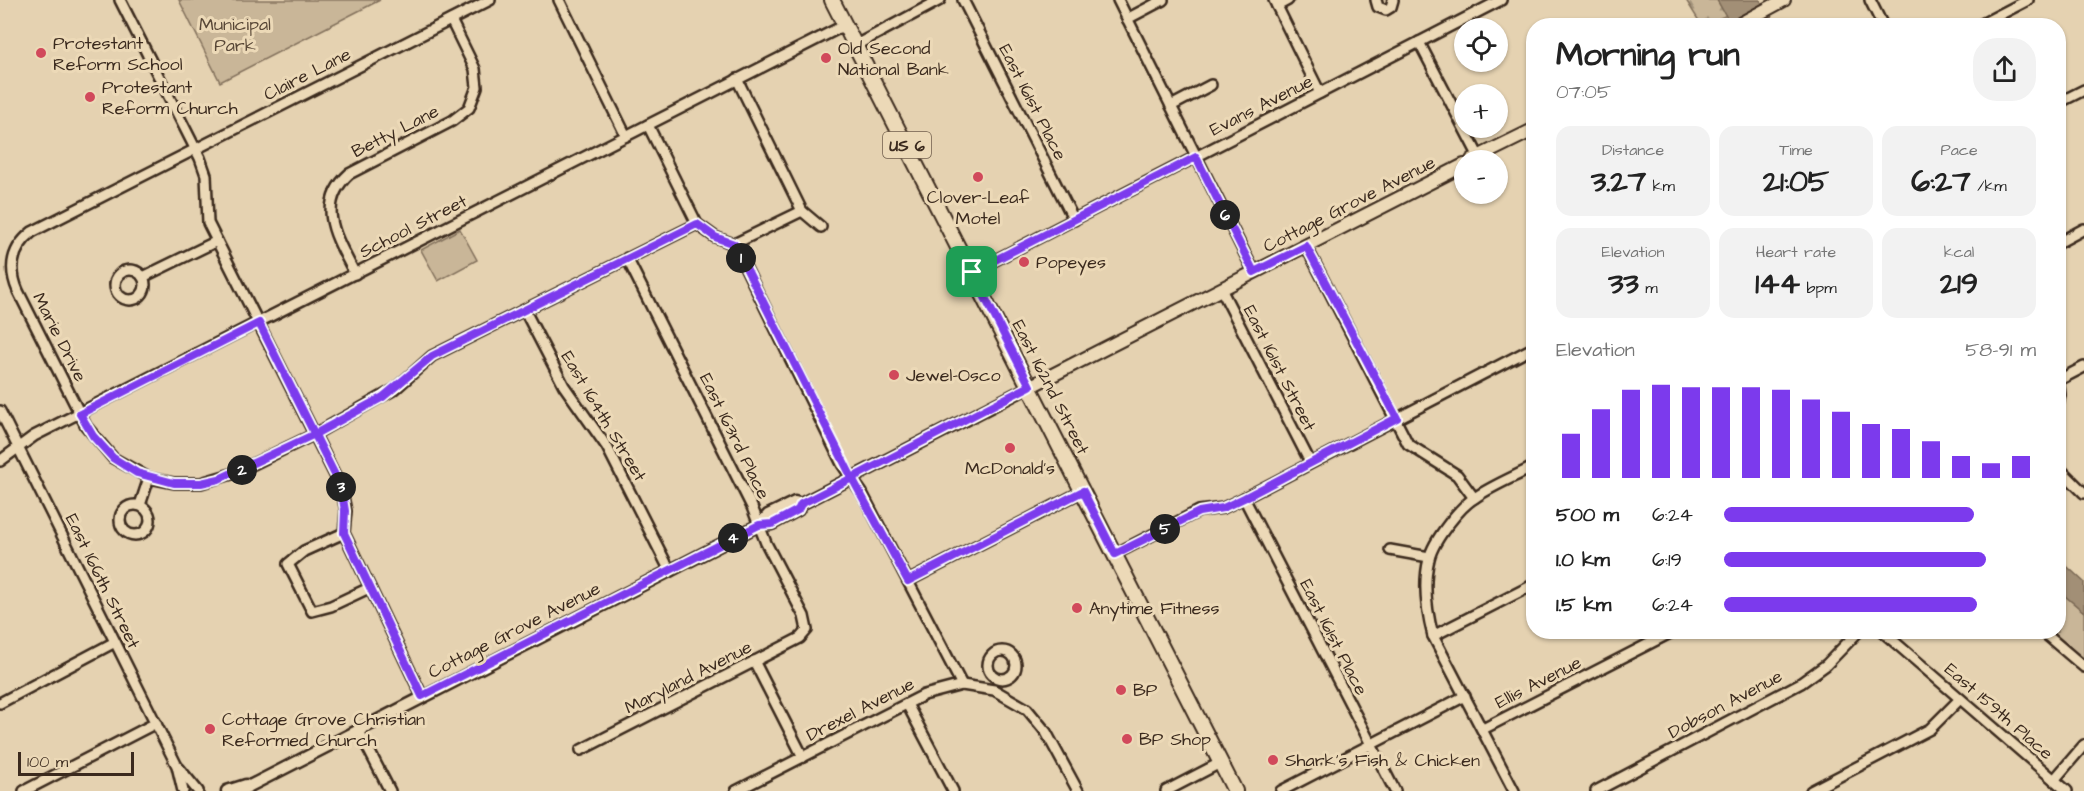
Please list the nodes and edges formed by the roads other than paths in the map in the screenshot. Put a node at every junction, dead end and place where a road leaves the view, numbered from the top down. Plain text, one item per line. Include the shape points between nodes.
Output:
1 (120, 0) edge
2 (490, 0) edge
3 (559, 0) edge
4 (832, 0) edge
5 (940, 0) edge
6 (963, 0) edge
7 (1118, 0) edge
8 (1163, 0) edge
9 (1288, 0) edge
10 (1376, 0) edge
11 (1393, 0) edge
12 (1501, 0) edge
13 (1870, 0) edge
14 (2028, 0) edge
15 (1275, 3) edge
16 (1779, 3) edge
17 (1751, 18) edge
18 (1879, 18) edge
19 (1993, 18) edge
20 (1127, 19) junction
21 (451, 20) junction
22 (845, 25) junction
23 (1419, 42) junction
24 (856, 45) junction
25 (737, 79) junction
26 (1211, 85) dead end
27 (2084, 90) edge
28 (1320, 93) junction
29 (2066, 99) edge
30 (1171, 106) junction
31 (648, 124) junction
32 (1526, 133) edge
33 (626, 136) junction
34 (196, 150) junction
35 (1472, 150) edge
36 (1493, 150) edge
37 (1196, 157) junction
38 (1454, 170) edge
39 (802, 211) junction
40 (1074, 220) junction
41 (697, 224) junction
42 (821, 227) dead end
43 (2084, 230) edge
44 (2066, 239) edge
45 (217, 241) junction
46 (734, 244) junction
47 (1306, 246) junction
48 (15, 249) joint
49 (627, 258) junction
50 (972, 272) junction
51 (1254, 272) junction
52 (355, 274) junction
53 (143, 278) dead end
54 (1221, 289) junction
55 (525, 311) junction
56 (259, 323) junction
57 (1526, 352) edge
58 (2084, 368) edge
59 (2066, 376) edge
60 (1030, 386) junction
61 (0, 411) edge
62 (80, 414) junction
63 (1397, 418) junction
64 (315, 434) junction
65 (18, 448) junction
66 (0, 461) edge
67 (1310, 462) junction
68 (1526, 471) edge
69 (2066, 475) edge
70 (149, 478) junction
71 (852, 478) junction
72 (1083, 491) junction
73 (2084, 492) edge
74 (1244, 498) junction
75 (1474, 498) junction
76 (140, 506) dead end
77 (759, 525) junction
78 (344, 533) junction
79 (1390, 550) dead end
80 (1115, 554) junction
81 (1429, 557) junction
82 (670, 571) junction
83 (908, 581) junction
84 (369, 588) junction
85 (1526, 589) edge
86 (807, 630) joint
87 (1433, 636) junction
88 (1658, 639) edge
89 (1851, 639) edge
90 (1891, 639) edge
91 (2051, 639) edge
92 (115, 642) junction
93 (754, 661) junction
94 (2084, 667) edge
95 (997, 678) dead end
96 (962, 685) junction
97 (994, 690) junction
98 (422, 696) junction
99 (1465, 696) junction
100 (1960, 699) junction
101 (0, 703) edge
102 (907, 704) junction
103 (156, 723) junction
104 (358, 729) junction
105 (1483, 729) junction
106 (1370, 744) junction
107 (2084, 745) edge
108 (581, 750) dead end
109 (803, 756) junction
110 (1220, 763) junction
111 (177, 766) junction
112 (2054, 780) junction
113 (252, 783) junction
114 (24, 791) edge
115 (183, 791) edge
116 (198, 791) edge
117 (227, 791) edge
118 (240, 791) edge
119 (390, 791) edge
120 (736, 791) edge
121 (953, 791) edge
122 (1078, 791) edge
123 (1166, 791) edge
124 (1235, 791) edge
125 (1281, 791) edge
126 (1395, 791) edge
127 (1515, 791) edge
128 (1596, 791) edge
129 (1811, 791) edge
130 (2067, 791) edge

1 - 34 street
2 - 21 street, Claire Lane
3 - 33 street
4 - 22 main road, East 162nd Street / US 6
5 - 24 street
6 - 40 street, East 161st Place
7 - 20 street
8 - 20 street
9 - 15 street
10 - 11 street via 1383,10 1391,7
12 - 23 street, Evans Avenue
13 - 18 street
14 - 19 street
15 - 28 street
16 - 17 main road
20 - 30 street
21 - 34 street, Claire Lane
21 - 52 street, Betty Lane via 475,69 476,95 460,117 340,182 330,212 331,225
22 - 24 main road, East 162nd Street / US 6
22 - 25 street, School Street
23 - 28 street, Evans Avenue
23 - 35 street
24 - 50 main road, East 162nd Street / US 6
25 - 31 street, School Street
25 - 39 street
26 - 30 street
27 - 29 street
28 - 37 street, Evans Avenue
30 - 37 street
31 - 33 street, School Street
31 - 41 street
32 - 36 main road
33 - 52 street, School Street
34 - 45 street via 206,176 206,215
34 - 48 street, Claire Lane via 32,232
37 - 40 street, Evans Avenue
37 - 51 street
38 - 47 main road, Cottage Grove Avenue
39 - 42 street
39 - 46 street
40 - 50 street, Evans Avenue
41 - 46 street
41 - 49 street
43 - 44 street
45 - 53 street
45 - 56 street
46 - 71 street
47 - 51 main road, Cottage Grove Avenue
47 - 63 street
48 - 62 street, Marie Drive via 15,284
49 - 55 street
49 - 77 street, East 163rd Place
50 - 60 main road, East 162nd Street / US 6
51 - 54 main road, Cottage Grove Avenue
52 - 56 street, School Street
54 - 60 main road, Cottage Grove Avenue
54 - 67 street, East 161st Street
55 - 64 street via 432,356 395,389
55 - 82 street, East 164th Street via 564,386 607,447
56 - 62 street, School Street
56 - 64 street
57 - 63 street
58 - 59 street
60 - 71 street, Cottage Grove Avenue
60 - 72 main road, East 162nd Street / US 6
61 - 65 street, East 166th Street
62 - 65 street, School Street
62 - 70 street, Marie Drive via 113,458
63 - 67 street
63 - 75 street via 1408,444 1457,475
64 - 70 street via 219,479 174,483
64 - 78 street via 341,487
65 - 66 street, School Street
65 - 92 street, East 166th Street
67 - 74 street
68 - 75 street
69 - 73 street
70 - 76 street
71 - 77 street, Cottage Grove Avenue via 772,524
71 - 83 street
72 - 80 main road, East 162nd Street / US 6
72 - 83 street
74 - 80 street via 1223,508 1199,512
74 - 106 street, East 161st Place
75 - 81 street via 1451,521
77 - 82 street, Cottage Grove Avenue
77 - 86 street, East 163rd Place via 804,616
78 - 84 street
78 - 84 street via 304,550 288,564 312,611
79 - 81 street
80 - 110 main road, East 162nd Street / US 6
81 - 87 street via 1427,606
82 - 98 street, Cottage Grove Avenue
83 - 96 street
84 - 98 street
85 - 87 street
86 - 93 street, Maryland Avenue via 800,638
87 - 99 street
88 - 105 street, Ellis Avenue
89 - 128 street, Dobson Avenue via 1801,683
90 - 100 street, East 159th Place
91 - 94 street
92 - 101 street
92 - 103 street, East 166th Street
93 - 108 street, Maryland Avenue
93 - 109 street
95 - 97 street
96 - 97 street, Drexel Avenue
96 - 102 street, Drexel Avenue via 935,691
97 - 122 street via 1016,701 1037,719
98 - 104 street, Cottage Grove Avenue
99 - 105 street
99 - 106 street, Ellis Avenue
100 - 112 street, East 159th Place
100 - 129 street via 1921,734
102 - 109 street, Drexel Avenue
102 - 121 street
103 - 111 street, East 166th Street
103 - 114 street
104 - 113 street, Cottage Grove Avenue
104 - 119 street
105 - 127 street
106 - 125 street, Ellis Avenue
106 - 126 street, East 161st Place
107 - 112 street
109 - 120 street, Drexel Avenue
110 - 123 street
110 - 124 main road, East 162nd Street / US 6
111 - 115 street, East 166th Street
111 - 116 street, East 166th Street
112 - 130 street, East 159th Place
113 - 117 street, Cottage Grove Avenue
113 - 118 street, Cottage Grove Avenue

